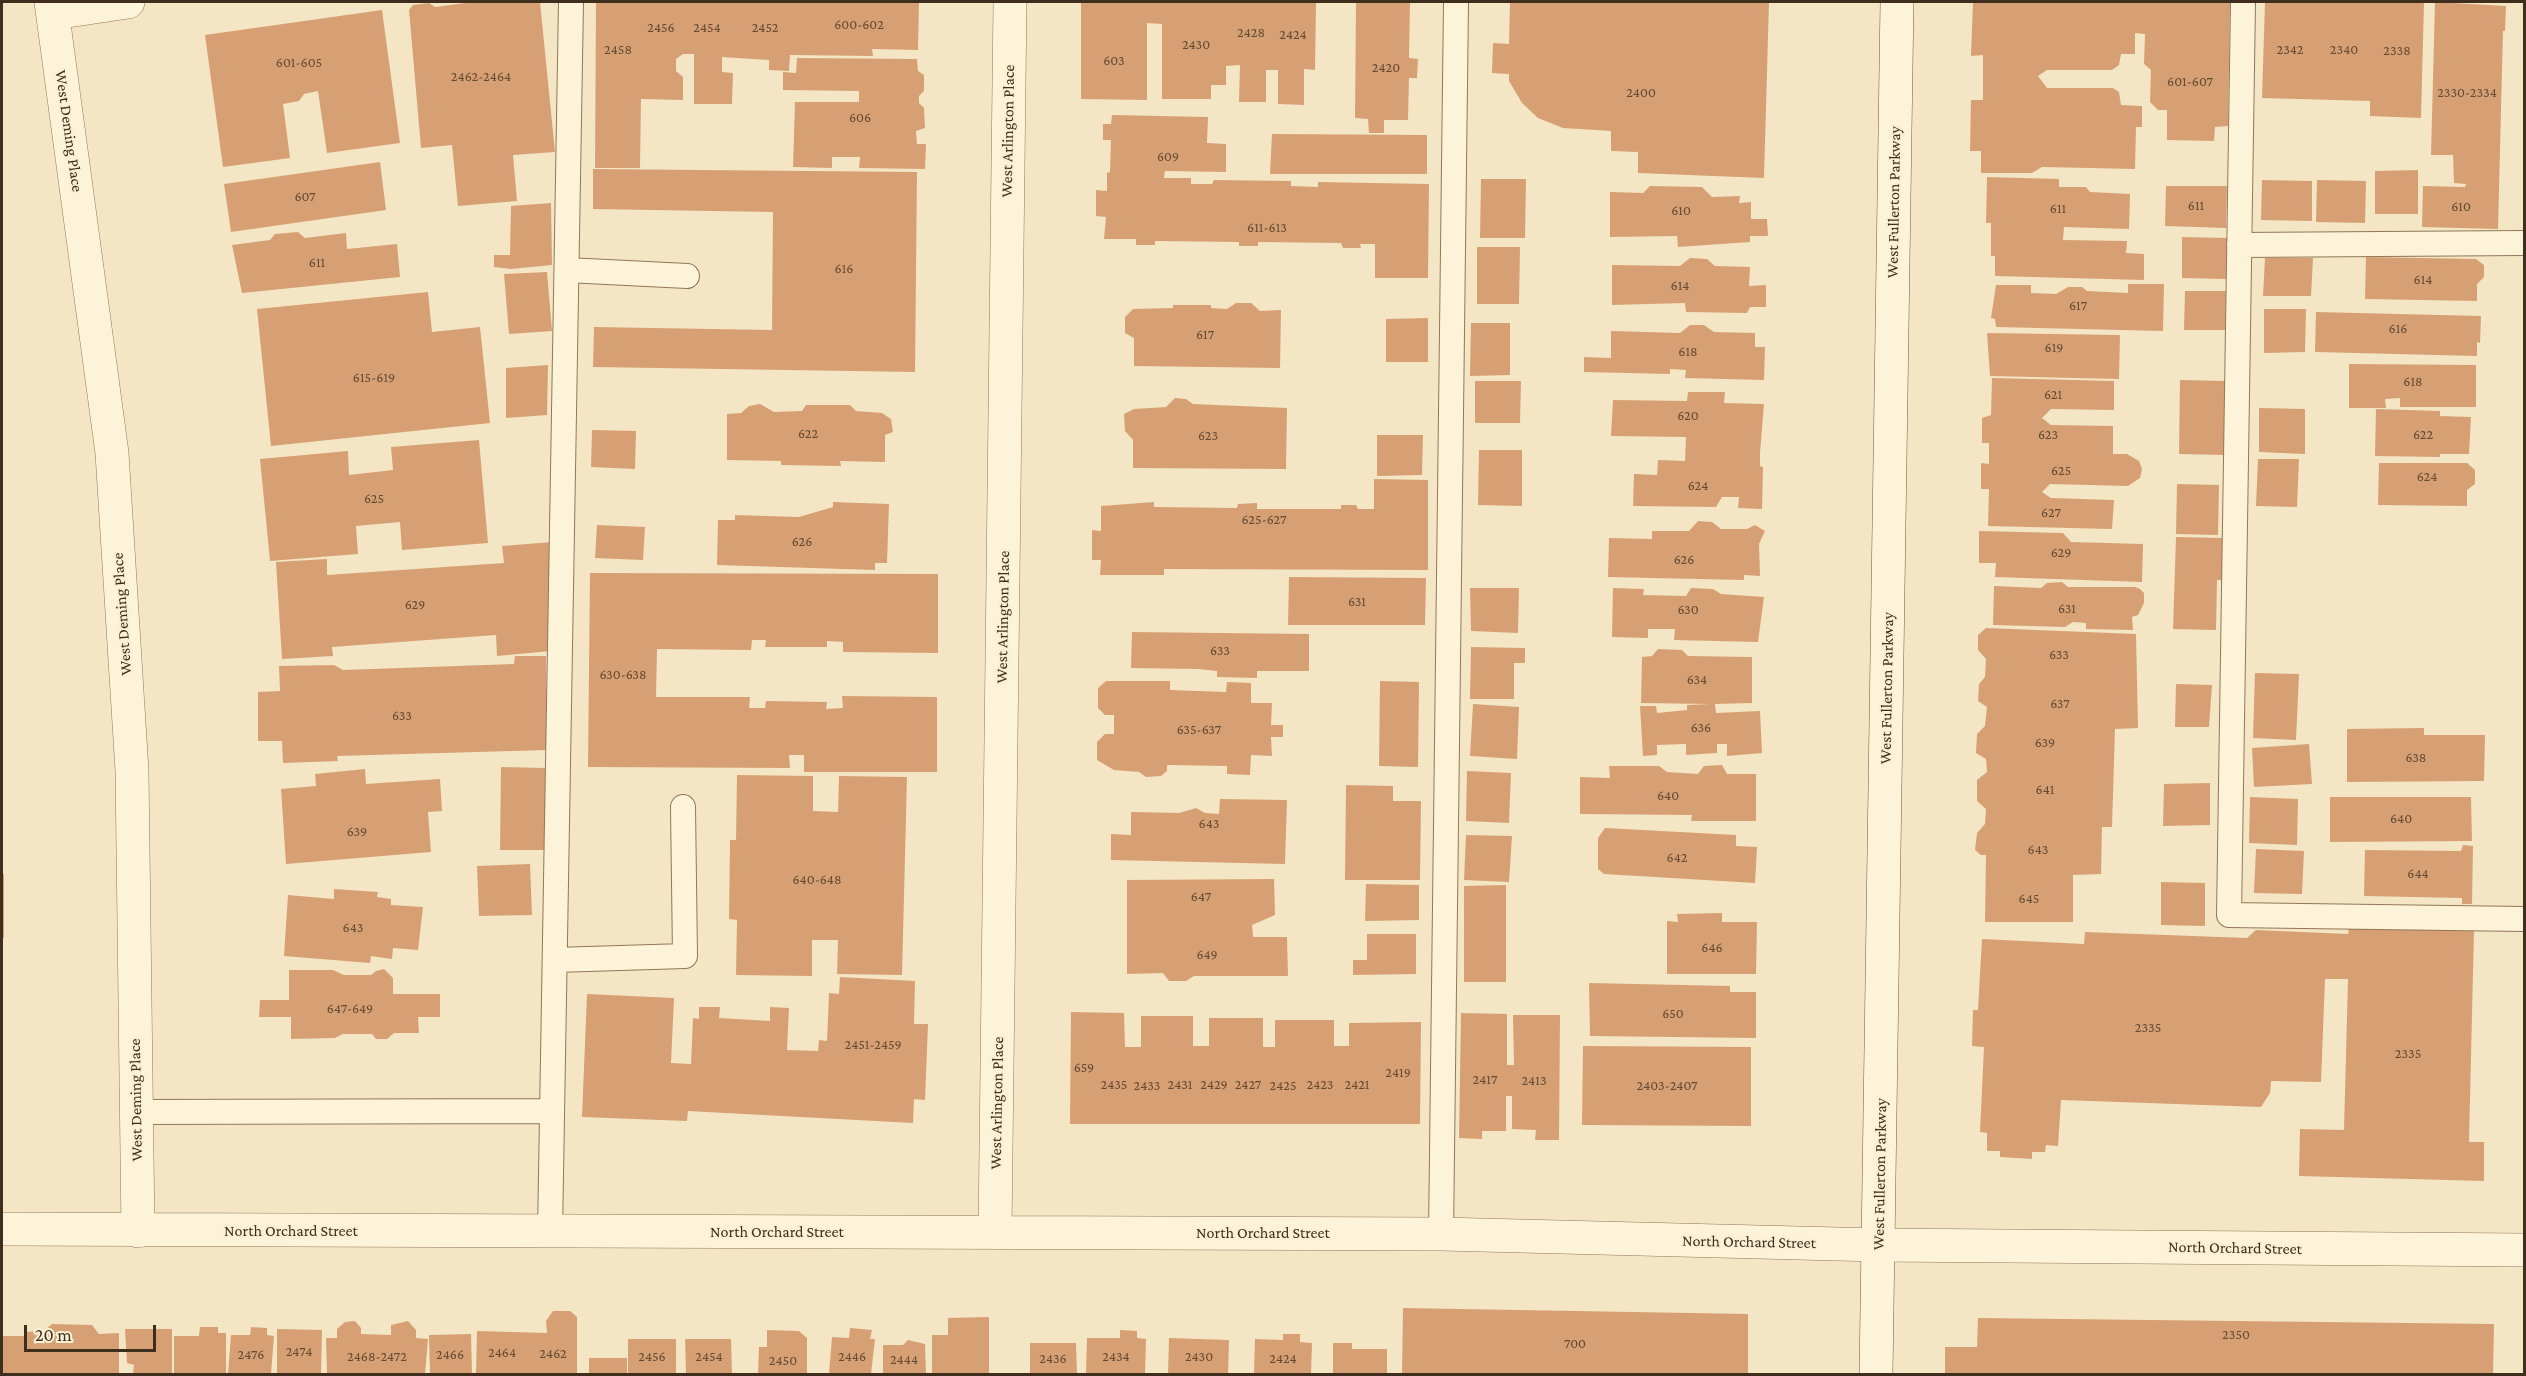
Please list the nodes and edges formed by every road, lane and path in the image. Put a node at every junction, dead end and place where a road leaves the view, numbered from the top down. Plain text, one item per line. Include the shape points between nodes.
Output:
1 (128, 2) edge
2 (571, 2) edge
3 (1010, 2) edge
4 (1456, 2) edge
5 (1897, 2) edge
6 (2242, 2) edge
7 (52, 7) edge
8 (2524, 243) edge
9 (2239, 245) junction
10 (567, 270) junction
11 (687, 276) dead end
12 (683, 807) dead end
13 (2524, 919) edge
14 (555, 960) junction
15 (552, 1111) junction
16 (137, 1113) junction
17 (2, 1229) edge
18 (138, 1231) junction
19 (550, 1232) junction
20 (995, 1232) junction
21 (1441, 1234) junction
22 (1878, 1245) junction
23 (2524, 1250) edge
24 (1876, 1374) edge

1 - 7 street
2 - 10 lane
3 - 20 street, West Arlington Place
4 - 21 lane
5 - 22 street, West Fullerton Parkway
6 - 9 lane
7 - 16 street, West Deming Place via 112,453 132,771
8 - 9 lane
9 - 13 lane via 2229,915
10 - 11 lane
10 - 14 lane
12 - 14 lane via 685,956
14 - 15 lane
15 - 16 lane
15 - 19 lane
16 - 18 street, West Deming Place
17 - 18 street, North Orchard Street
18 - 19 street, North Orchard Street
19 - 20 street, North Orchard Street
20 - 21 street, North Orchard Street
21 - 22 street, North Orchard Street
22 - 23 street, North Orchard Street
22 - 24 street, West Fullerton Parkway

